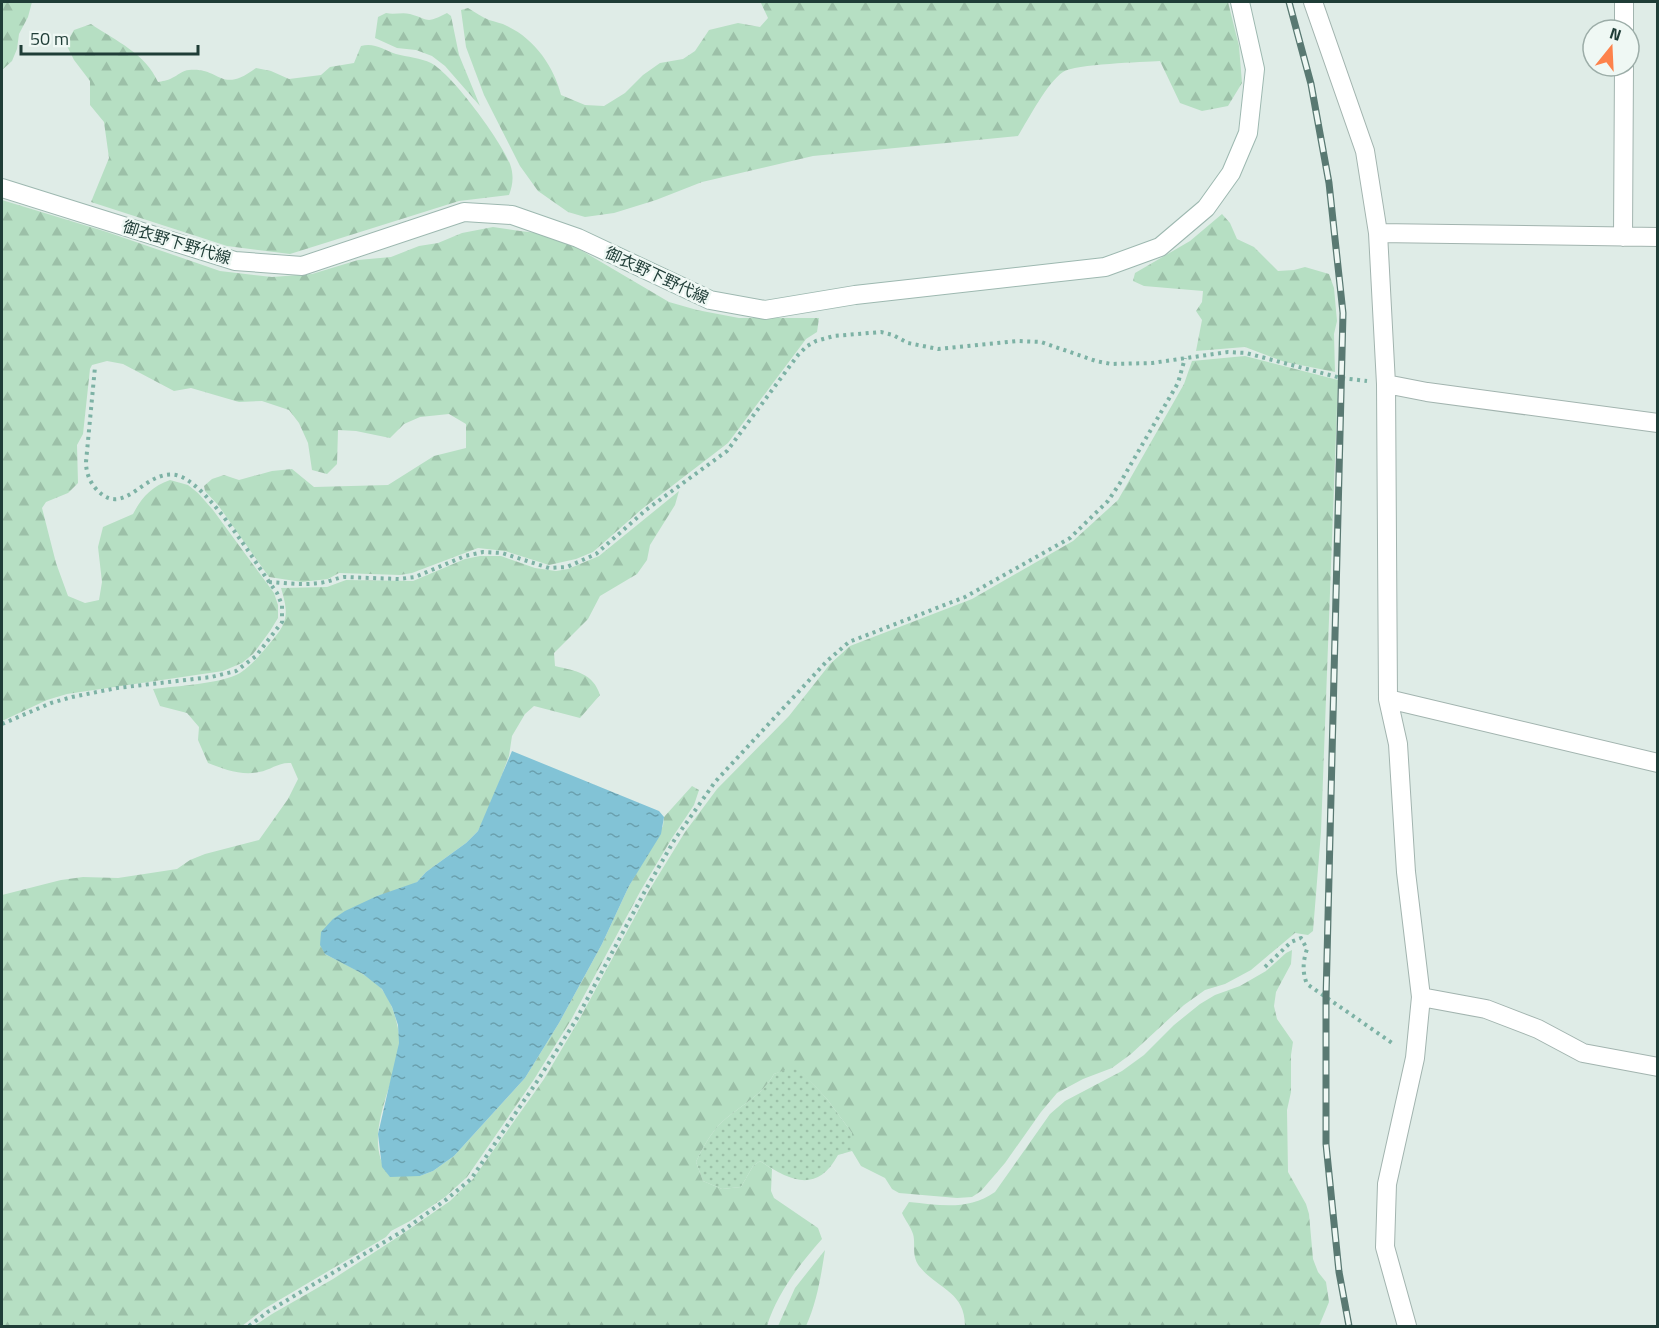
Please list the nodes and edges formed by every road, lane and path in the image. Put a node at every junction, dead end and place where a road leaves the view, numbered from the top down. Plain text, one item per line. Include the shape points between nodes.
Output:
1 (1240, 2) edge
2 (1312, 2) edge
3 (1624, 2) edge
4 (1624, 18) edge
5 (1624, 78) edge
6 (2, 188) edge
7 (1378, 233) junction
8 (1623, 237) junction
9 (1658, 237) edge
10 (1185, 358) junction
11 (95, 367) dead end
12 (1386, 384) junction
13 (1658, 423) edge
14 (269, 582) junction
15 (1388, 699) junction
16 (2, 724) edge
17 (1658, 763) edge
18 (1264, 967) dead end
19 (1420, 997) junction
20 (1415, 1058) junction
21 (1658, 1067) edge
22 (249, 1326) edge
23 (1407, 1326) edge

1 - 6 street, 御衣野下野代線 via 1255,69 1248,133 1231,173 1206,208 1160,247 1105,267 855,295 765,310 710,300 578,238 512,214 464,212 302,266 235,261
2 - 7 street via 1365,151
3 - 4 street
5 - 8 street
7 - 8 street
7 - 12 street
8 - 9 street
10 - 12 path via 1246,353 1341,378
10 - 14 path via 1112,364 1041,342 1017,340 938,349 881,332 834,336 816,341 798,355 727,450 646,510 596,554 567,567 549,568 502,553 483,552 415,577 344,577 306,584
10 - 22 path via 1178,383 1120,483 1108,501 1070,538 965,597 849,642 715,782 675,839 576,1020 471,1179 401,1232
11 - 14 path via 86,470 99,493 117,501 156,478 175,475 185,479 214,505
12 - 13 street
12 - 15 street
14 - 16 path via 282,605 282,622 256,656 236,671 72,697
15 - 17 street
15 - 19 street via 1398,744 1406,872
18 - 20 path via 1291,942 1301,938 1307,948 1307,984
19 - 20 street
19 - 21 street via 1486,1009 1538,1029 1583,1053
20 - 23 street via 1387,1184 1385,1247

